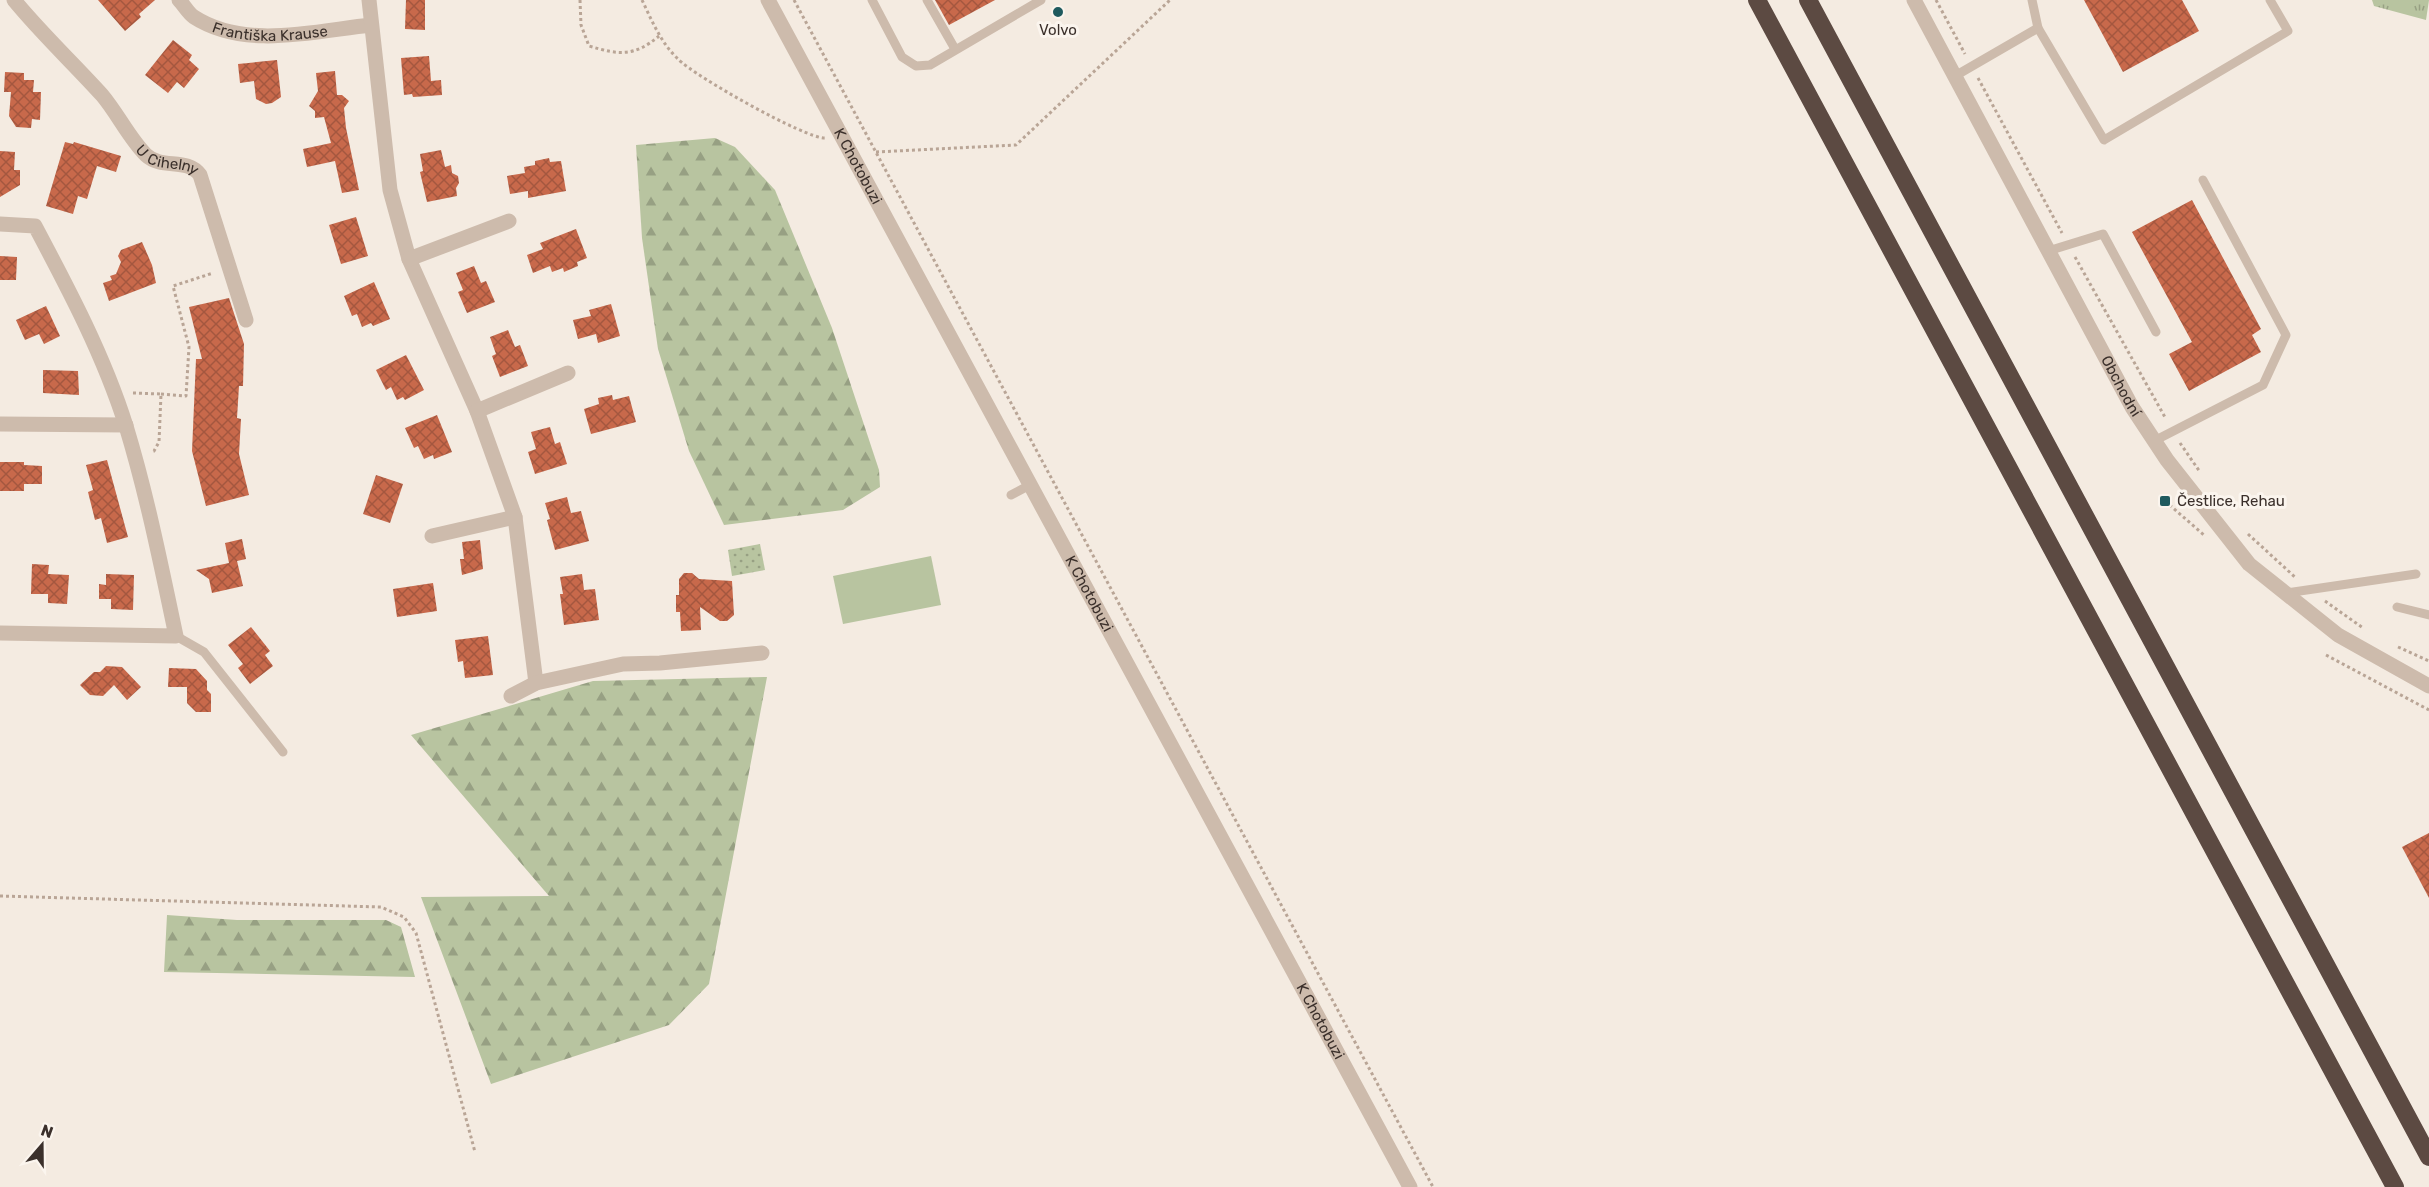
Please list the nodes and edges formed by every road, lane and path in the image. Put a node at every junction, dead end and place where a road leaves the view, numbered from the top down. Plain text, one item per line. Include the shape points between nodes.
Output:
1 (14, 0) edge
2 (179, 0) edge
3 (369, 0) edge
4 (580, 0) edge
5 (642, 0) edge
6 (768, 0) edge
7 (794, 0) edge
8 (872, 0) edge
9 (927, 0) edge
10 (1041, 0) edge
11 (1170, 0) edge
12 (1757, 0) edge
13 (1808, 0) edge
14 (1914, 0) edge
15 (1936, 0) edge
16 (2032, 0) edge
17 (2270, 0) edge
18 (370, 25) junction
19 (2038, 28) junction
20 (659, 36) junction
21 (955, 49) junction
22 (1971, 66) junction
23 (1955, 76) junction
24 (843, 138) junction
25 (876, 152) junction
26 (2203, 180) dead end
27 (509, 221) dead end
28 (0, 224) edge
29 (2068, 245) junction
30 (2048, 251) junction
31 (409, 260) junction
32 (229, 268) junction
33 (246, 320) dead end
34 (2156, 332) dead end
35 (568, 373) dead end
36 (161, 394) junction
37 (118, 403) junction
38 (477, 411) junction
39 (0, 424) edge
40 (126, 425) junction
41 (2172, 431) junction
42 (2154, 441) junction
43 (131, 445) junction
44 (2202, 475) dead end
45 (1030, 485) junction
46 (1011, 495) dead end
47 (515, 517) junction
48 (2245, 530) dead end
49 (432, 536) dead end
50 (2415, 574) dead end
51 (2310, 590) junction
52 (2283, 594) junction
53 (2397, 607) dead end
54 (2429, 615) edge
55 (0, 633) edge
56 (2370, 633) dead end
57 (176, 636) junction
58 (2389, 643) dead end
59 (762, 653) dead end
60 (2326, 655) dead end
61 (2429, 661) edge
62 (537, 683) junction
63 (2429, 686) edge
64 (511, 696) dead end
65 (2429, 710) edge
66 (283, 752) dead end
67 (0, 896) edge
68 (475, 1152) dead end
69 (2429, 1157) edge
70 (1410, 1187) edge
71 (1433, 1187) edge
72 (2396, 1187) edge

1 - 32 street, U Cihelny via 102,96 146,155 158,162 190,166 200,175
2 - 18 street, Františka Krause via 193,16 227,32 267,36
3 - 18 street
4 - 20 path via 581,25 589,46 613,53 643,49
5 - 20 path
6 - 24 street, K Chotobuzi
7 - 25 path
8 - 21 lane via 902,57 916,66 930,65
9 - 21 lane
10 - 21 lane
11 - 25 path via 1016,145
12 - 72 highway
13 - 69 highway
14 - 23 street, Obchodní
15 - 22 path
16 - 19 lane
17 - 19 lane via 2288,31 2104,140
18 - 31 street via 390,190
19 - 22 lane
20 - 24 path via 679,61 794,128 819,139
22 - 23 lane
22 - 29 path
23 - 30 street, Obchodní
24 - 45 street, K Chotobuzi
25 - 71 path
26 - 41 lane via 2286,335 2263,385
27 - 31 street
28 - 37 street via 35,226 80,310
29 - 30 lane
29 - 34 lane via 2103,234
29 - 41 path
30 - 42 street, Obchodní
31 - 38 street
32 - 33 street, U Cihelny
32 - 36 path via 174,286 189,347 186,396
35 - 38 street
36 - 37 path via 122,392 125,402
36 - 43 path via 159,442 154,451 142,454 138,442
37 - 40 street
38 - 47 street
39 - 40 street
40 - 43 street
41 - 42 lane
41 - 44 path
42 - 52 street, Obchodní via 2249,564
43 - 57 street
45 - 46 lane
45 - 70 street, K Chotobuzi
47 - 49 street
47 - 62 street
48 - 51 path
50 - 51 lane
51 - 52 lane
51 - 56 path
52 - 63 street, Obchodní via 2338,635
53 - 54 lane
55 - 57 street
57 - 66 lane via 204,652
58 - 61 path
59 - 62 street via 623,664
60 - 65 path
62 - 64 street
67 - 68 path via 381,907 404,916 416,933

